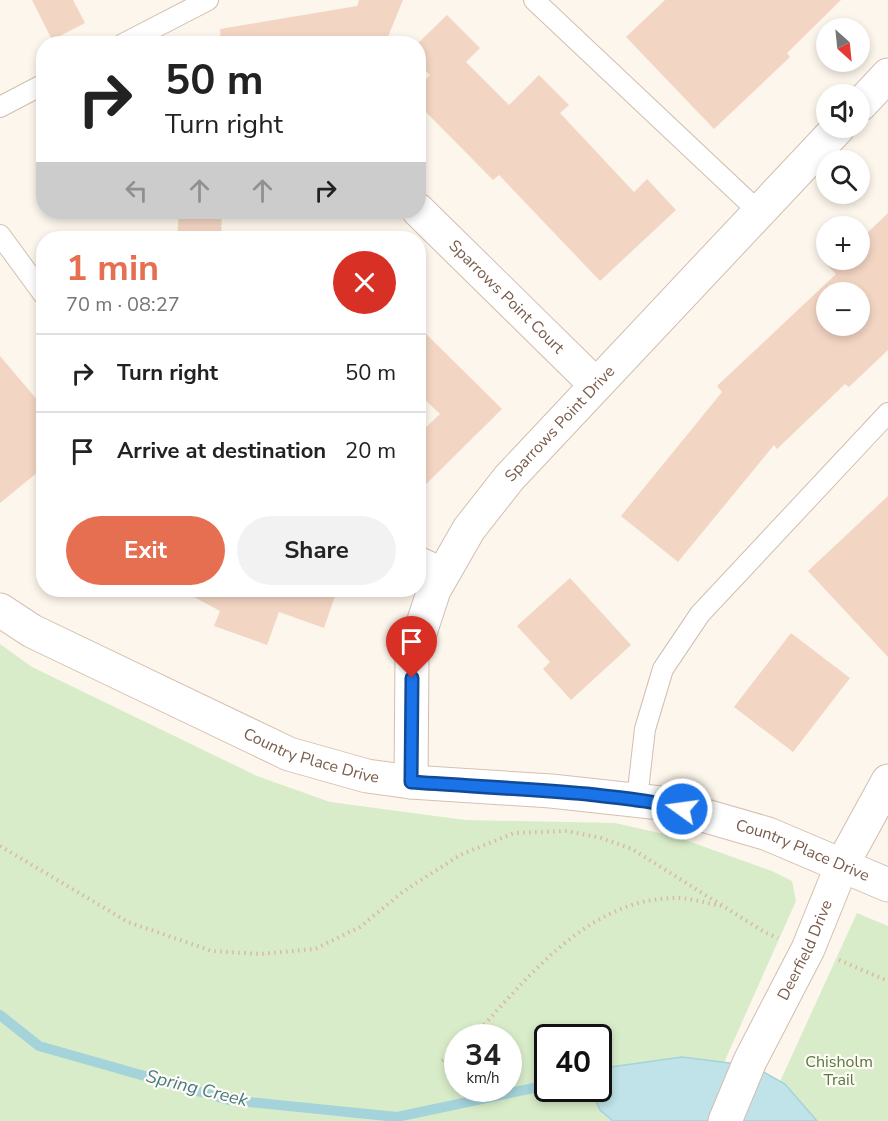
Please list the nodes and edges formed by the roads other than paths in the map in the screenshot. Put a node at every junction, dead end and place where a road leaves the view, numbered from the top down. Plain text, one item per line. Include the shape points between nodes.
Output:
1 (208, 0) edge
2 (534, 0) edge
3 (138, 36) edge
4 (888, 75) edge
5 (36, 88) edge
6 (870, 94) edge
7 (0, 107) edge
8 (829, 138) edge
9 (759, 212) junction
10 (426, 218) edge
11 (0, 235) edge
12 (36, 285) edge
13 (596, 385) junction
14 (888, 413) edge
15 (432, 563) edge
16 (0, 610) edge
17 (888, 781) edge
18 (411, 782) junction
19 (637, 799) junction
20 (842, 865) junction
21 (888, 885) edge
22 (725, 1121) edge

1 - 3 lane
2 - 9 lane
4 - 6 street
5 - 7 lane
8 - 9 street, Sparrows Point Drive
9 - 13 street, Sparrows Point Drive
10 - 13 street, Sparrows Point Court
11 - 12 lane
13 - 15 street, Sparrows Point Drive via 509,478 469,529
14 - 19 lane via 700,614 663,669 645,729
15 - 18 street, Sparrows Point Drive via 434,590 412,657
16 - 18 street, Country Place Drive via 32,632 289,754 367,776
17 - 20 street, Deerfield Drive
18 - 19 street, Country Place Drive
19 - 20 street, Country Place Drive via 768,834
20 - 21 street, Country Place Drive
20 - 22 street, Deerfield Drive via 808,949 750,1061

